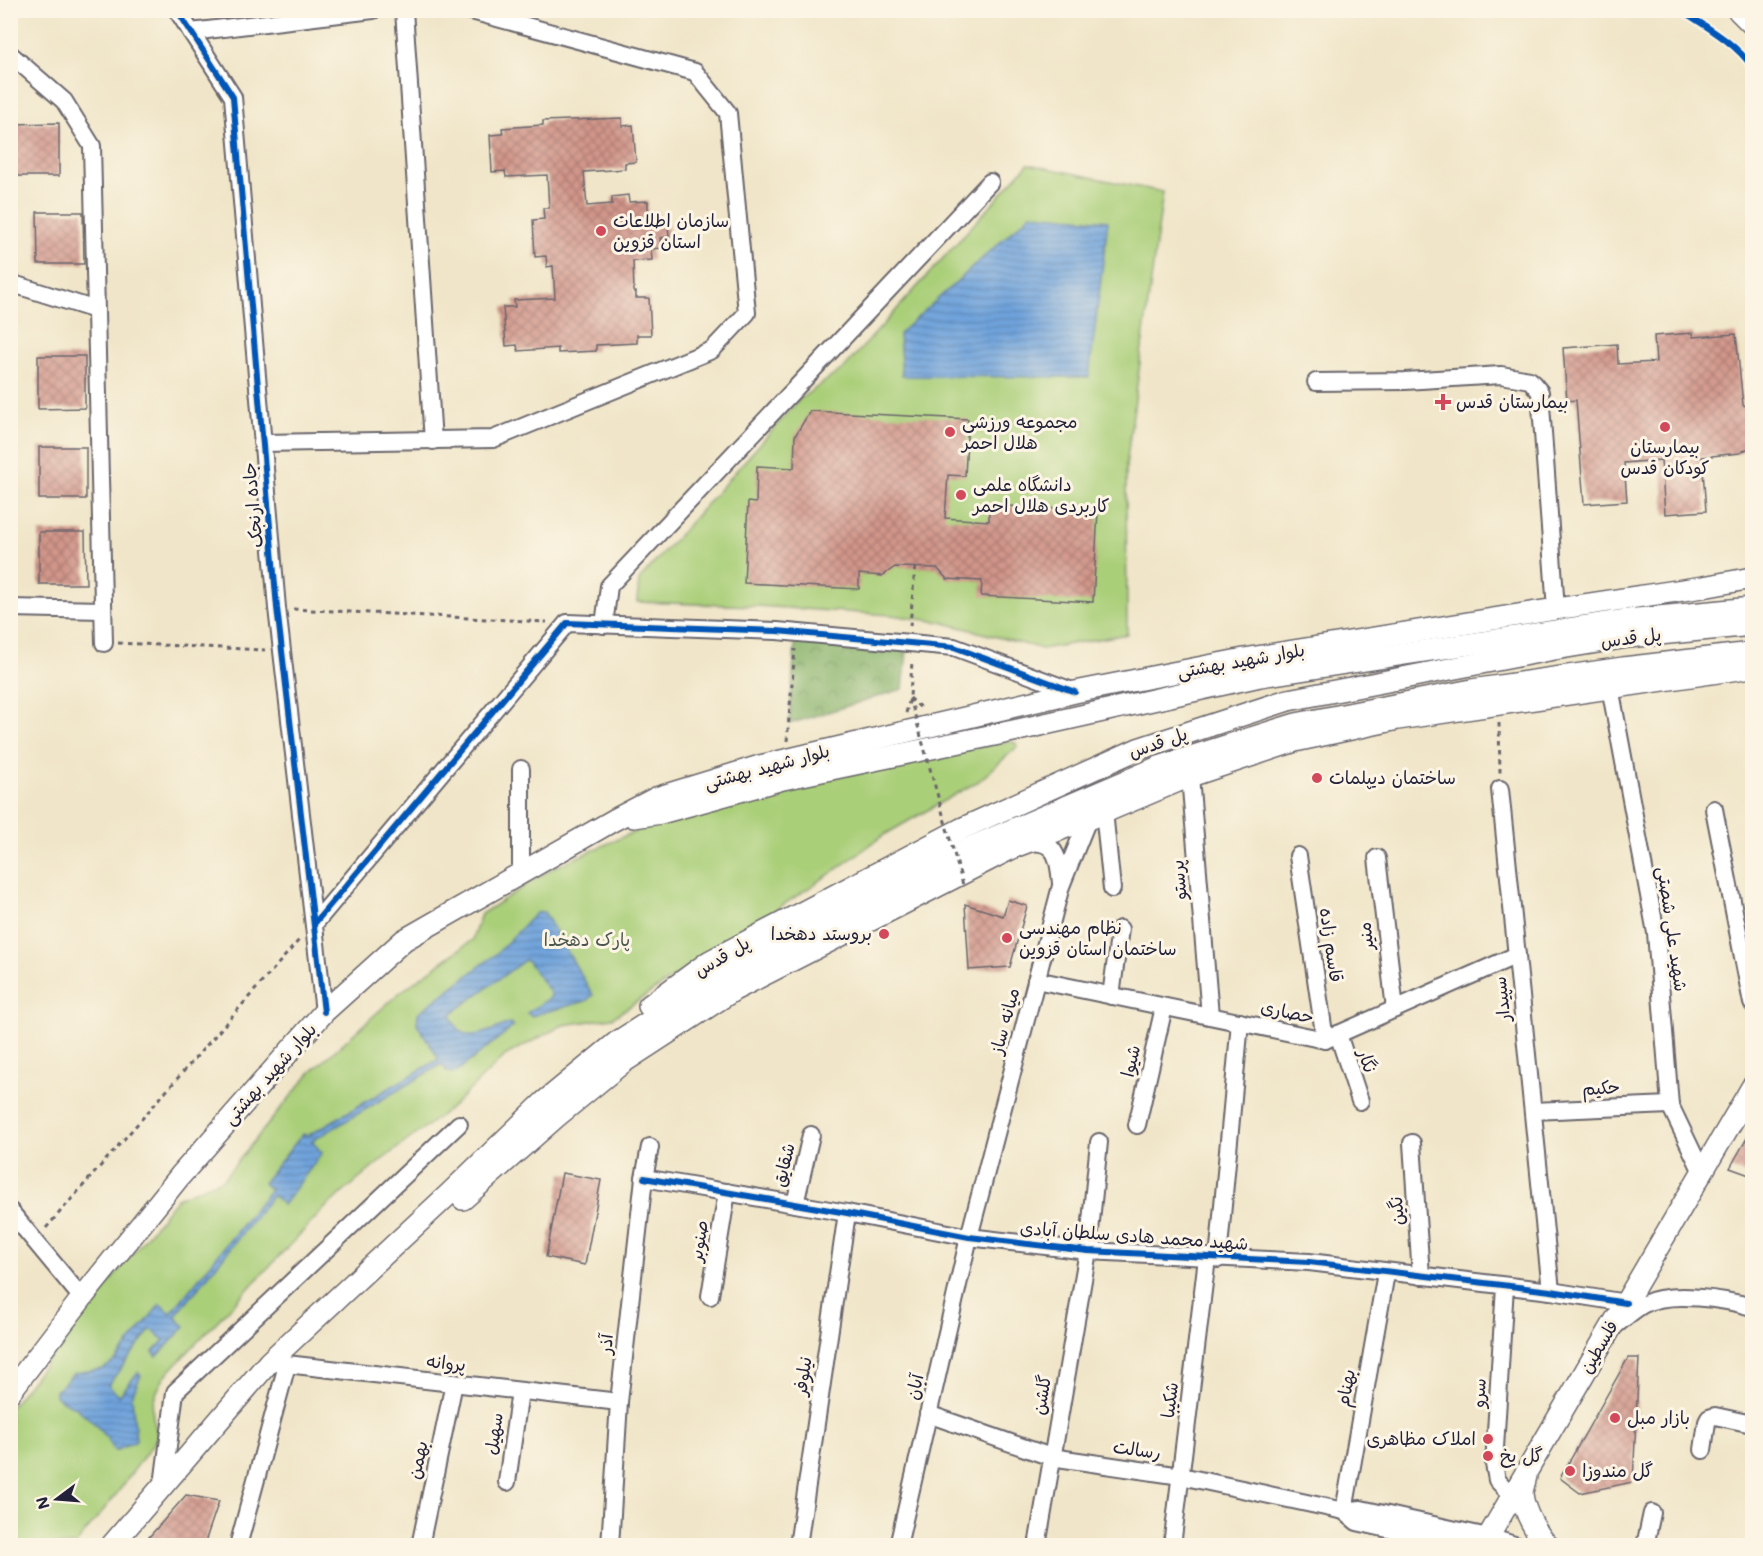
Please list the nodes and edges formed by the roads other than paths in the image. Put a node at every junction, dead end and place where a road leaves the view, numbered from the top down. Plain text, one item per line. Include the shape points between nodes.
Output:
1 (177, 10) edge
2 (373, 10) edge
3 (404, 10) edge
4 (468, 10) edge
5 (1740, 10) edge
6 (1752, 21) edge
7 (191, 32) junction
8 (10, 54) edge
9 (990, 182) dead end
10 (10, 283) edge
11 (96, 310) junction
12 (1316, 382) dead end
13 (433, 441) junction
14 (262, 443) junction
15 (1752, 570) edge
16 (1752, 578) edge
17 (1703, 588) junction
18 (10, 608) edge
19 (1752, 608) edge
20 (1556, 609) junction
21 (103, 610) junction
22 (604, 625) junction
23 (1752, 625) edge
24 (1547, 641) junction
25 (104, 643) road end
26 (1749, 665) edge
27 (1610, 687) junction
28 (1075, 692) junction
29 (521, 769) dead end
30 (1190, 776) junction
31 (1500, 789) road end
32 (1714, 809) dead end
33 (1096, 815) junction
34 (614, 820) junction
35 (1014, 847) junction
36 (1298, 856) dead end
37 (1377, 858) dead end
38 (521, 873) junction
39 (1061, 886) junction
40 (1112, 889) dead end
41 (314, 924) junction
42 (1120, 929) dead end
43 (1517, 955) junction
44 (1036, 980) junction
45 (1111, 996) junction
46 (1752, 1003) edge
47 (1164, 1007) junction
48 (1395, 1009) junction
49 (324, 1012) junction
50 (1210, 1016) junction
51 (1240, 1022) junction
52 (631, 1033) junction
53 (1331, 1037) junction
54 (1752, 1087) edge
55 (1360, 1101) dead end
56 (1670, 1105) junction
57 (1533, 1111) junction
58 (459, 1124) dead end
59 (1137, 1125) dead end
60 (811, 1135) dead end
61 (1099, 1142) dead end
62 (1412, 1143) dead end
63 (650, 1147) dead end
64 (1702, 1172) junction
65 (644, 1178) junction
66 (727, 1192) junction
67 (795, 1204) junction
68 (432, 1209) junction
69 (847, 1213) junction
70 (13, 1217) edge
71 (969, 1237) junction
72 (1088, 1251) junction
73 (1212, 1258) junction
74 (1386, 1273) junction
75 (1421, 1276) junction
76 (1505, 1286) junction
77 (1551, 1291) junction
78 (710, 1296) dead end
79 (82, 1298) junction
80 (1626, 1303) junction
81 (1752, 1307) edge
82 (1610, 1329) junction
83 (278, 1363) junction
84 (454, 1383) junction
85 (520, 1391) junction
86 (10, 1392) edge
87 (618, 1402) junction
88 (928, 1414) junction
89 (1752, 1424) edge
90 (1703, 1450) dead end
91 (1051, 1457) junction
92 (1527, 1471) junction
93 (1180, 1476) junction
94 (507, 1482) dead end
95 (163, 1485) junction
96 (1512, 1496) junction
97 (1344, 1511) junction
98 (1652, 1514) dead end
99 (1486, 1541) edge
100 (111, 1545) edge
101 (238, 1545) edge
102 (420, 1545) edge
103 (610, 1545) edge
104 (798, 1545) edge
105 (898, 1545) edge
106 (1037, 1545) edge
107 (1172, 1545) edge
108 (1463, 1545) edge
109 (1518, 1545) edge
110 (1548, 1545) edge
111 (1645, 1545) edge

1 - 7 street, جاده ارنجک
2 - 7 street
3 - 13 street
4 - 13 street via 695,72 728,113 747,313 712,350 701,355 493,439
5 - 6 highway
7 - 14 street, جاده ارنجک via 233,97
8 - 11 street via 64,101 92,146
9 - 22 street via 609,586
10 - 11 street
11 - 21 street
12 - 20 street via 1501,375 1530,380 1540,392
13 - 14 street
14 - 41 street, جاده ارنجک via 281,651
15 - 17 main road
16 - 17 main road, بلوار شهید بهشتی
17 - 20 main road, بلوار شهید بهشتی
18 - 21 street
19 - 24 main road, پل قدس via 1627,620
20 - 28 main road, بلوار شهید بهشتی via 1244,659
21 - 25 street
22 - 28 street via 796,632 954,647
22 - 41 street via 567,623
23 - 24 main road, پل قدس via 1628,638
24 - 34 main road, پل قدس via 1260,676 783,779 661,813
24 - 52 main road, پل قدس via 1288,700 1138,749 961,829 710,961 638,1015
26 - 27 main road
26 - 52 main road, پل قدس via 1623,668 1484,688 1296,724 1159,767 967,849 727,972
27 - 30 main road via 1398,718 1295,741
27 - 56 street, شهید علی شصتی via 1656,933
28 - 34 main road, بلوار شهید بهشتی via 760,766 656,798
29 - 38 street
30 - 33 main road
30 - 50 street, پرستو
31 - 43 street, سپیدار
32 - 46 street
33 - 35 main road
33 - 39 street, میانه ساز
33 - 40 street
34 - 38 main road, بلوار شهید بهشتی
35 - 39 street via 1043,842 1050,846 1060,868
35 - 68 main road via 734,990 622,1063 458,1204
36 - 53 street, قاسم زاده
37 - 48 street, منیر
38 - 49 main road, بلوار شهید بهشتی via 404,940
39 - 44 street, میانه ساز
41 - 49 street, جاده ارنجک
42 - 45 street
43 - 48 street
43 - 57 street, سپیدار
44 - 45 street, حصاری
44 - 71 street, میانه ساز
45 - 47 street, حصاری
47 - 50 street, حصاری
47 - 59 street, شیوا
48 - 53 street
49 - 79 main road, بلوار شهید بهشتی via 180,1176
50 - 51 street, حصاری
51 - 53 street, حصاری
51 - 73 street, شکیبا
52 - 68 main road, پل قدس via 544,1102
53 - 55 street, نگار
54 - 64 main road, فلسطین
56 - 57 street, حکیم
56 - 64 street, شهید علی شصتی
57 - 77 street, سپیدار
58 - 95 street via 175,1392
60 - 67 street, شقایق
61 - 72 street, گلشن
62 - 75 street, نگین
63 - 65 street, آذر
64 - 80 main road, فلسطین
65 - 66 street, شهید محمد هادی سلطان آبادی
65 - 87 street, آذر
66 - 67 street, شهید محمد هادی سلطان آبادی
66 - 78 street, صنوبر
67 - 69 street, شهید محمد هادی سلطان آبادی
68 - 83 main road
69 - 71 street, شهید محمد هادی سلطان آبادی
69 - 104 street, نیلوفر
70 - 79 street
71 - 72 street, شهید محمد هادی سلطان آبادی
71 - 88 street, آبان
72 - 73 street, شهید محمد هادی سلطان آبادی
72 - 91 street, گلشن
73 - 74 street, شهید محمد هادی سلطان آبادی via 1309,1262
73 - 93 street, شکیبا
74 - 75 street, شهید محمد هادی سلطان آبادی
74 - 97 street, بهنام
75 - 76 street, شهید محمد هادی سلطان آبادی
76 - 77 street, شهید محمد هادی سلطان آبادی
76 - 96 street, سرو via 1494,1464 1497,1480
77 - 80 street, شهید محمد هادی سلطان آبادی
79 - 86 main road, بلوار شهید بهشتی
80 - 82 main road, فلسطین
81 - 82 street via 1710,1299 1673,1298 1645,1304
82 - 92 main road, فلسطین
83 - 84 street, پروانه
83 - 95 main road
83 - 101 street
84 - 85 street, پروانه
84 - 102 street, بهمن
85 - 87 street, پروانه
85 - 94 street, سهیل
87 - 103 street, آذر
88 - 91 street, رسالت
88 - 105 street, آبان
89 - 90 street via 1709,1418
91 - 93 street, رسالت
91 - 106 street, گلشن
92 - 96 main road, فلسطین
92 - 110 main road via 1522,1493 1530,1518
93 - 97 street, رسالت
93 - 107 street, شکیبا
95 - 100 main road
96 - 99 main road, فلسطین
97 - 99 street, رسالت via 1361,1509
97 - 108 street, رسالت via 1357,1522
98 - 111 street
99 - 109 street, رسالت

